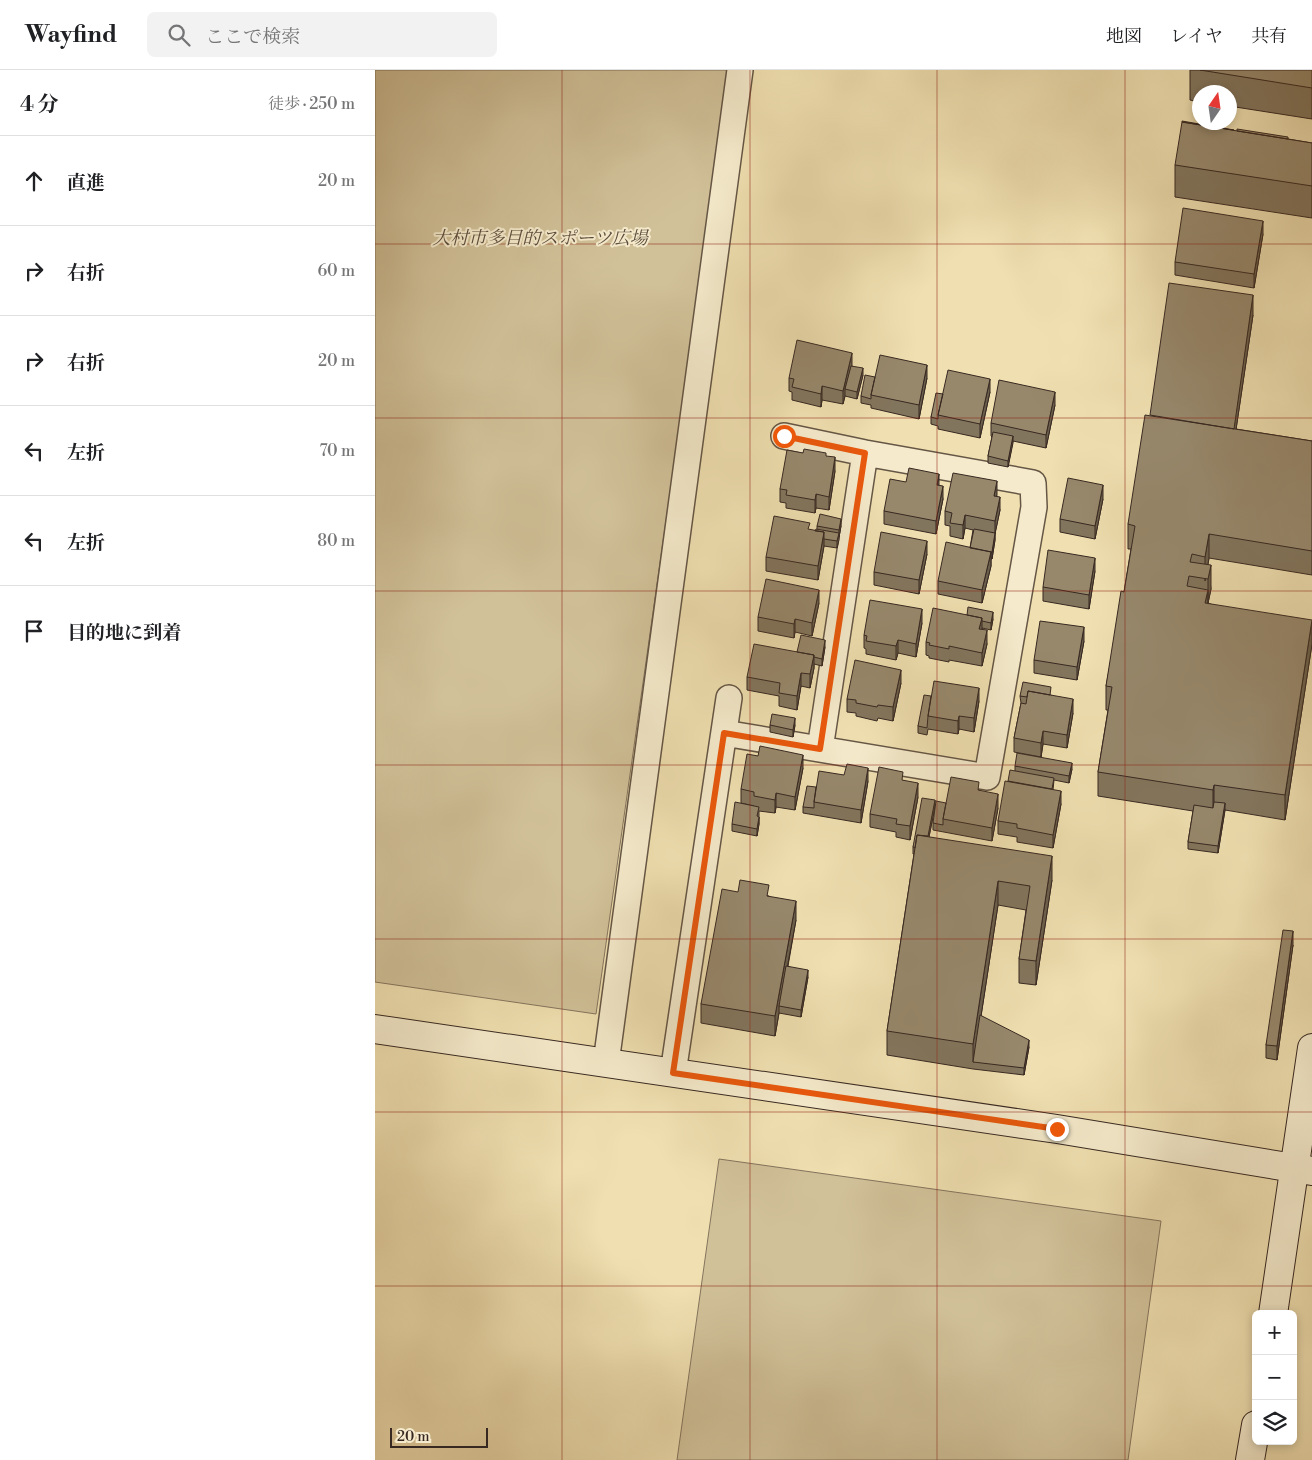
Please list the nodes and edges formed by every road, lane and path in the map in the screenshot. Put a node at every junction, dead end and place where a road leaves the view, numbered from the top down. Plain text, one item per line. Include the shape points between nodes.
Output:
1 (740, 70) edge
2 (784, 436) dead end
3 (865, 453) junction
4 (729, 698) dead end
5 (724, 733) junction
6 (820, 749) junction
7 (375, 1030) edge
8 (1312, 1048) edge
9 (605, 1063) junction
10 (673, 1073) junction
11 (1304, 1170) edge
12 (1274, 1310) edge
13 (1253, 1445) edge
14 (1250, 1460) edge

1 - 9 street
2 - 3 street
3 - 6 street
3 - 6 street via 1033,483 1034,507 987,777
4 - 5 street
5 - 6 street
5 - 10 street
7 - 9 street
8 - 11 street
9 - 10 street
10 - 11 street via 1057,1129
11 - 12 street
13 - 14 street

